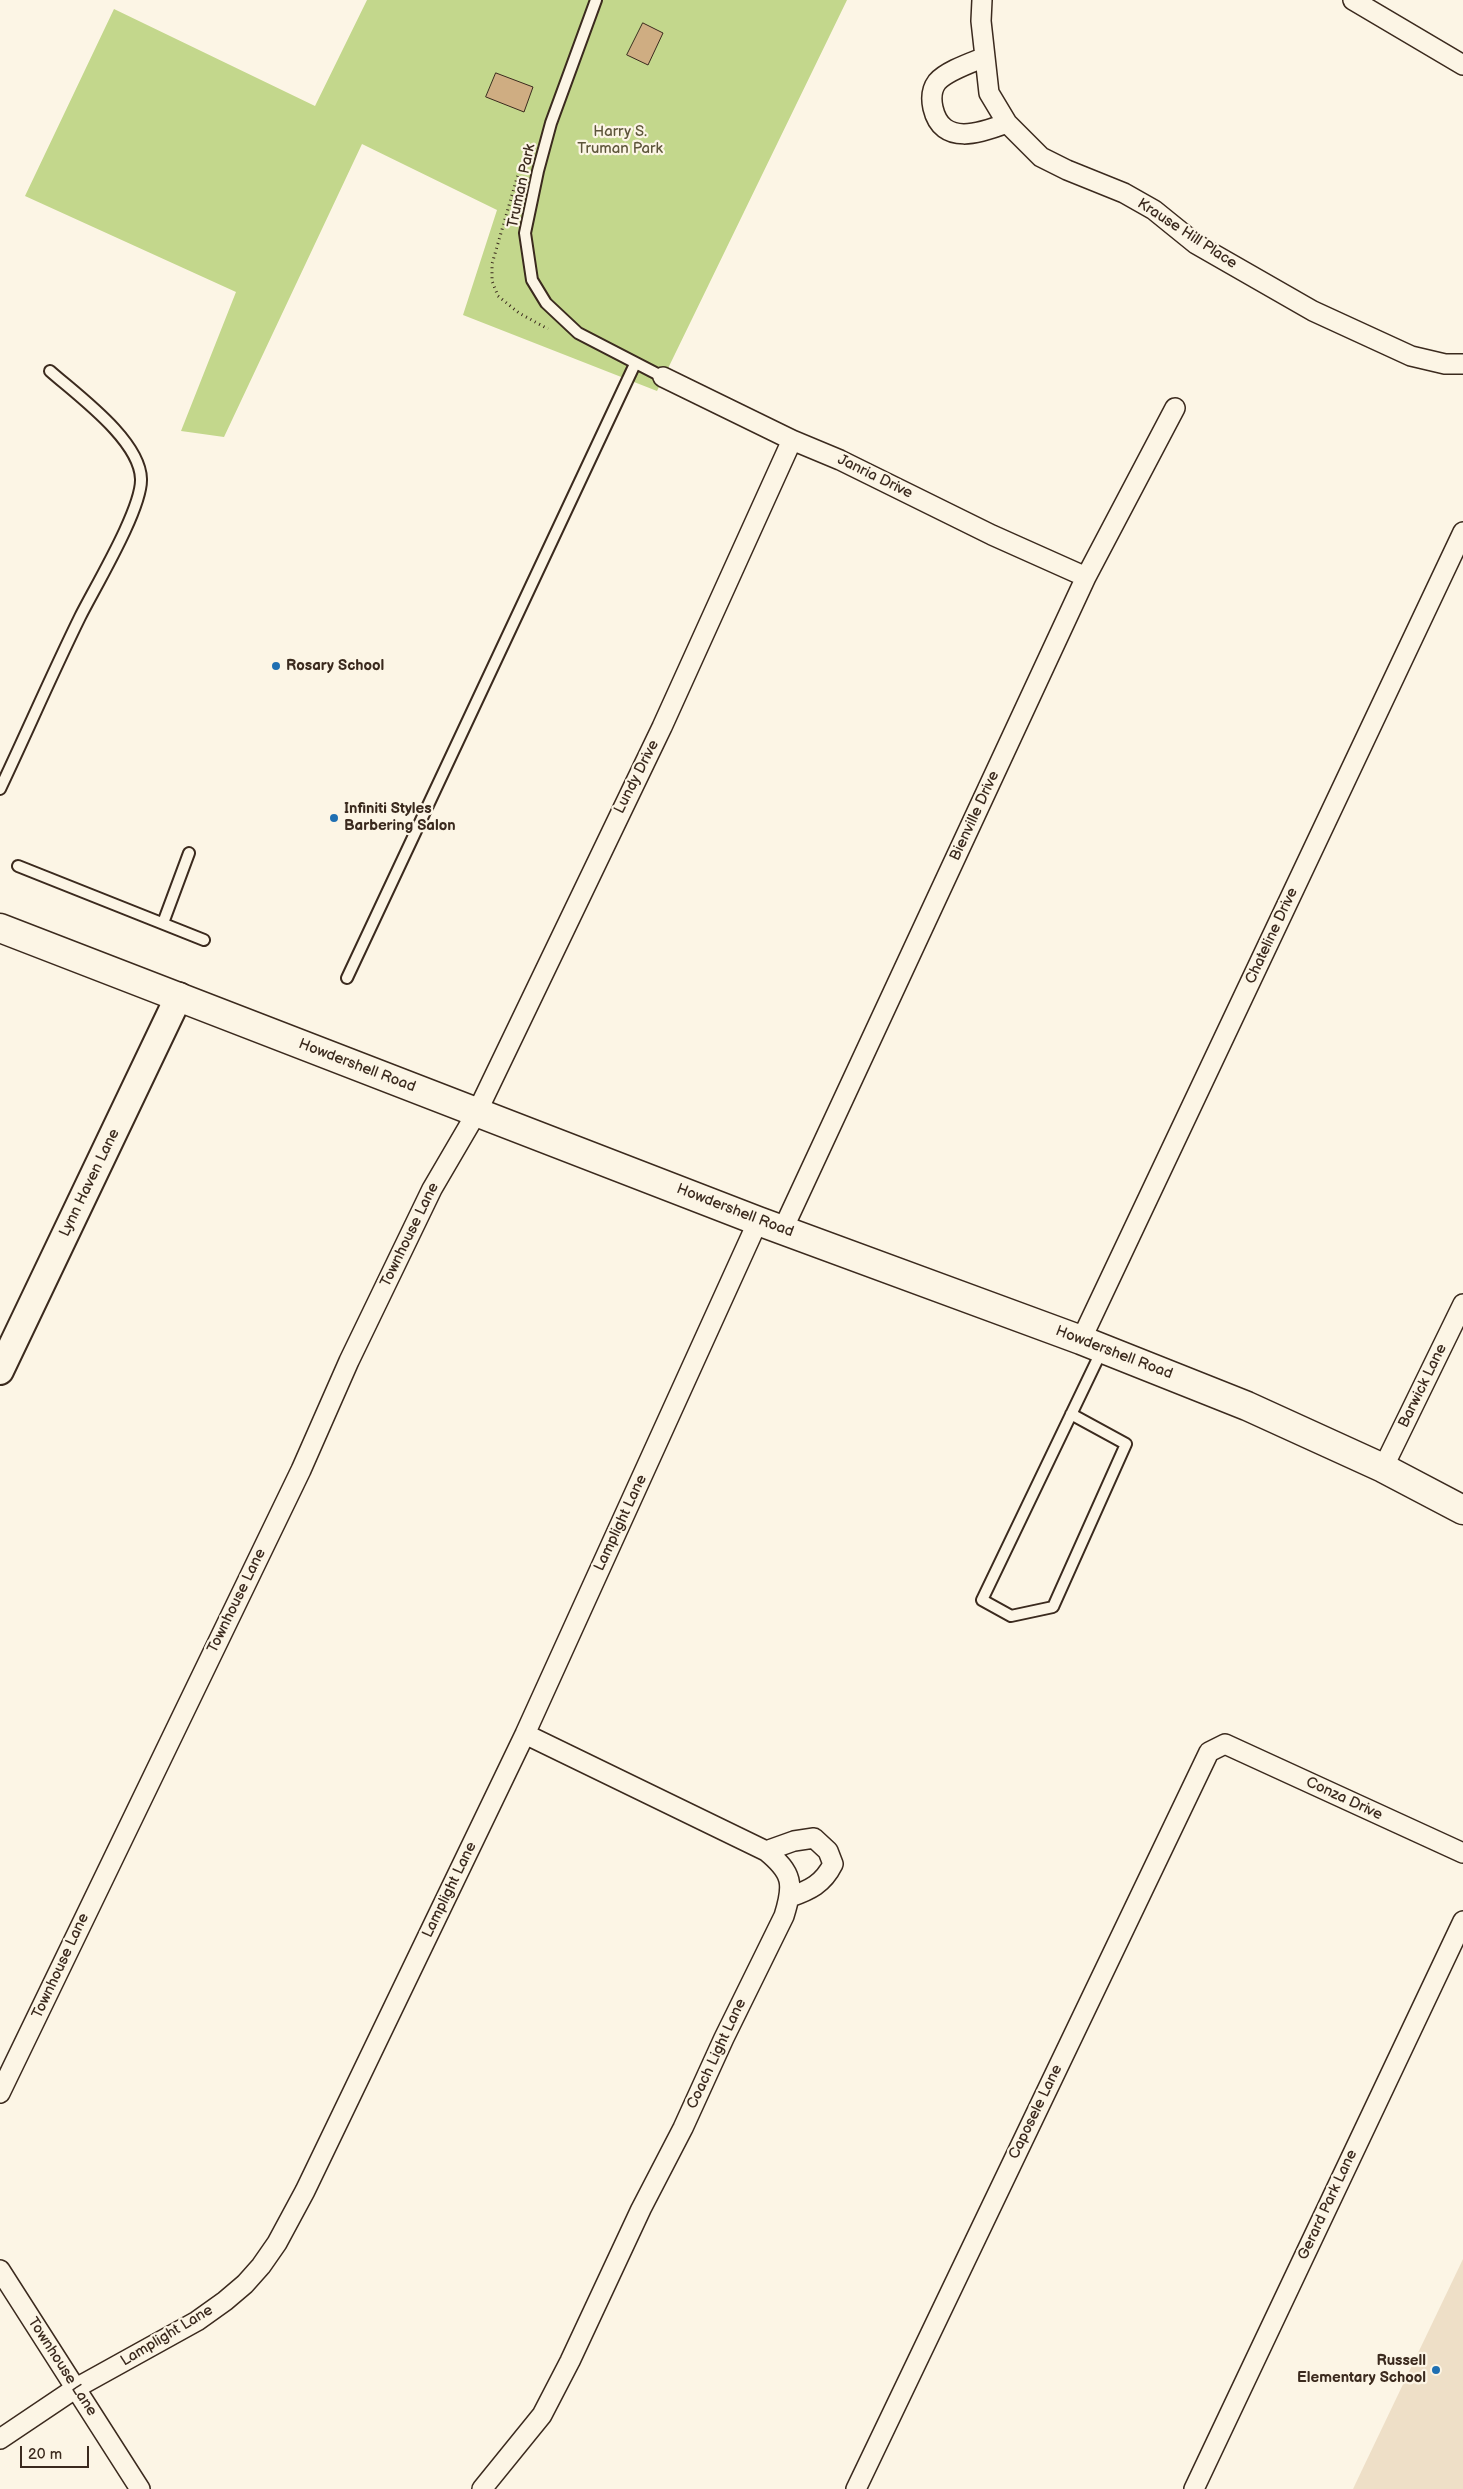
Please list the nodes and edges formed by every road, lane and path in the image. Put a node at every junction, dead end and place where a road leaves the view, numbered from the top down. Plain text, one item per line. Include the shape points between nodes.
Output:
1 (596, 0) edge
2 (982, 0) edge
3 (1353, 0) edge
4 (985, 57) junction
5 (1463, 66) edge
6 (1007, 123) junction
7 (635, 364) junction
8 (1463, 364) edge
9 (50, 371) dead end
10 (663, 377) joint
11 (1175, 408) dead end
12 (792, 440) junction
13 (1463, 532) edge
14 (1086, 577) junction
15 (0, 789) edge
16 (190, 853) dead end
17 (18, 866) dead end
18 (163, 923) junction
19 (0, 928) edge
20 (204, 940) dead end
21 (347, 978) dead end
22 (179, 996) junction
23 (477, 1112) junction
24 (770, 1225) junction
25 (1463, 1304) edge
26 (1092, 1344) junction
27 (0, 1371) edge
28 (1071, 1414) junction
29 (1383, 1468) junction
30 (1463, 1510) edge
31 (524, 1734) junction
32 (1225, 1744) joint
33 (766, 1851) junction
34 (1463, 1854) edge
35 (790, 1897) junction
36 (1463, 1921) edge
37 (0, 2093) edge
38 (0, 2270) edge
39 (76, 2388) junction
40 (0, 2439) edge
41 (140, 2489) edge
42 (482, 2489) edge
43 (856, 2489) edge
44 (1194, 2489) edge

1 - 7 lane, Truman Park via 551,123 525,233 532,280 546,303 578,333
2 - 4 street
3 - 5 street
4 - 6 street, Krause Hill Place via 989,93
4 - 6 street via 937,82 931,98 936,120 948,130 966,135
6 - 8 street, Krause Hill Place via 1041,156 1154,210 1196,244 1313,311 1411,356 1445,364
7 - 10 lane, Truman Park
7 - 21 lane
9 - 15 lane via 114,428 132,451 141,479 135,507
10 - 12 street, Janria Drive
11 - 14 street, Bienville Drive
12 - 14 street, Janria Drive
12 - 23 street, Lundy Drive via 662,727
13 - 26 street, Chateline Drive
14 - 24 street, Bienville Drive
16 - 18 lane
17 - 18 lane
18 - 20 lane
19 - 22 main road, Howdershell Road
22 - 23 main road, Howdershell Road
22 - 27 street, Lynn Haven Lane
23 - 24 main road, Howdershell Road
23 - 37 street, Townhouse Lane via 432,1189
24 - 26 main road, Howdershell Road
24 - 31 street, Lamplight Lane
25 - 29 street, Barwick Lane
26 - 28 lane
26 - 29 main road, Howdershell Road via 1247,1406
28 - 28 lane via 982,1600 1011,1616 1053,1606 1126,1444
29 - 30 main road, Howdershell Road
31 - 33 street, Coach Light Lane
31 - 39 street, Lamplight Lane via 277,2243 245,2284 211,2311
32 - 34 street, Conza Drive
32 - 43 street, Caposele Lane via 1209,1752
33 - 35 street, Coach Light Lane via 782,1864 789,1880
33 - 35 street via 814,1838 828,1851 833,1864 827,1878 811,1890
35 - 42 street, Coach Light Lane via 784,1916 570,2361 542,2414
36 - 44 street, Gerard Park Lane
38 - 39 street, Townhouse Lane
39 - 40 street, Lamplight Lane
39 - 41 street, Townhouse Lane

